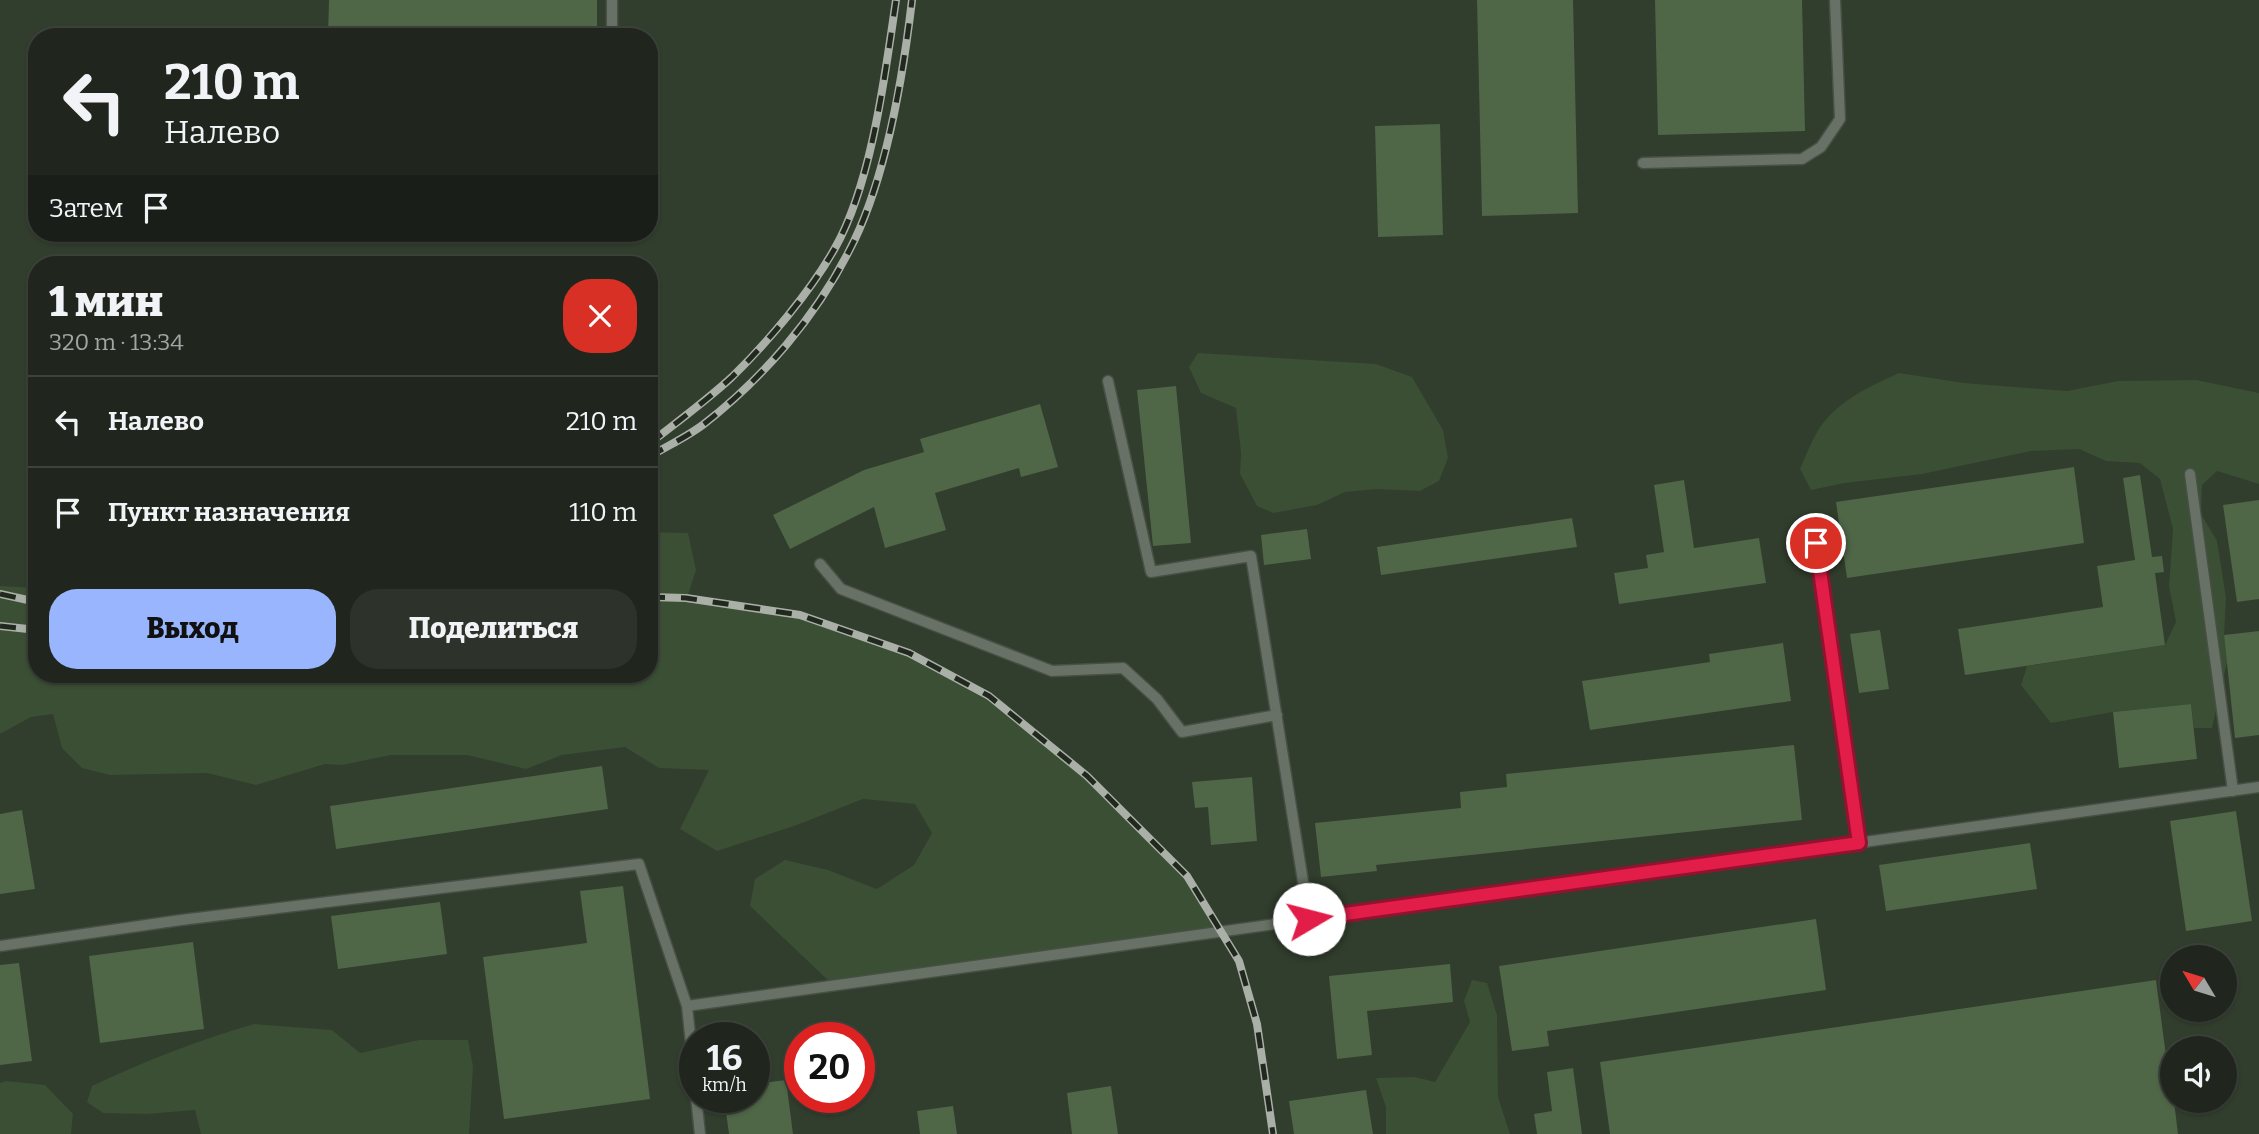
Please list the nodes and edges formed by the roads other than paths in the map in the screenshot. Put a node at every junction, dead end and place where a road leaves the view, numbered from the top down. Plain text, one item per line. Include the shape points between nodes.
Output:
1 (612, 0) edge
2 (1835, 0) edge
3 (612, 28) edge
4 (1643, 163) dead end
5 (1108, 381) dead end
6 (2190, 474) dead end
7 (1816, 543) dead end
8 (820, 564) dead end
9 (1277, 715) junction
10 (2259, 787) edge
11 (2233, 791) junction
12 (1859, 843) junction
13 (1309, 919) junction
14 (0, 946) edge
15 (687, 1006) junction
16 (689, 1022) edge
17 (696, 1113) edge
18 (697, 1133) edge

1 - 3 lane
2 - 4 lane via 1840,119 1821,147 1802,159
5 - 9 lane via 1151,572 1251,556
6 - 11 lane
7 - 12 lane
8 - 9 lane via 841,589 1052,671 1123,668 1157,699 1182,732
9 - 13 lane
10 - 11 lane
11 - 12 lane
12 - 13 lane
13 - 15 lane
14 - 15 lane via 639,864
15 - 16 lane
17 - 18 lane

